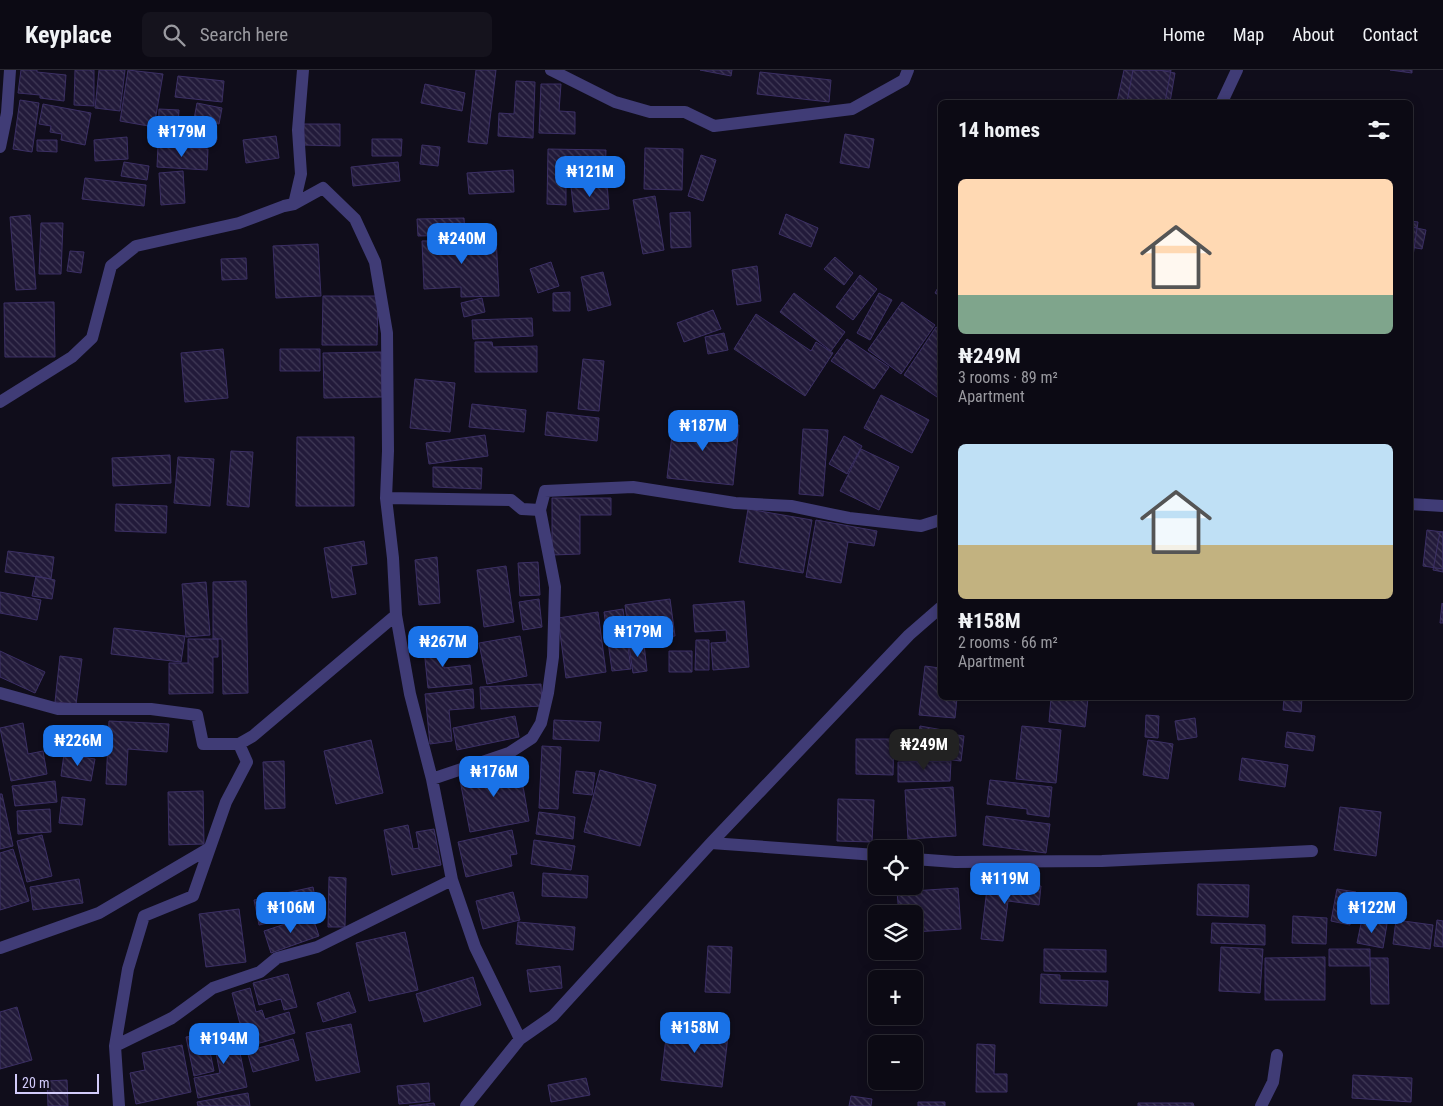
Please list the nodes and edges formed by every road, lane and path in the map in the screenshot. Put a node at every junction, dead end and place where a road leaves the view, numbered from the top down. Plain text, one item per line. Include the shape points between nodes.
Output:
1 (10, 70) edge
2 (303, 70) edge
3 (908, 70) edge
4 (1237, 70) edge
5 (559, 72) edge
6 (1223, 100) edge
7 (0, 147) edge
8 (294, 204) junction
9 (0, 402) edge
10 (386, 498) junction
11 (1413, 504) edge
12 (1443, 506) edge
13 (540, 510) junction
14 (938, 521) edge
15 (938, 610) edge
16 (396, 615) junction
17 (0, 693) edge
18 (239, 744) junction
19 (432, 779) junction
20 (711, 843) junction
21 (208, 849) junction
22 (1312, 851) dead end
23 (868, 854) edge
24 (923, 860) edge
25 (452, 880) junction
26 (0, 948) edge
27 (520, 1039) junction
28 (114, 1046) junction
29 (1277, 1054) dead end
30 (119, 1106) edge
31 (466, 1106) edge
32 (1261, 1106) edge

1 - 7 street via 7,113
2 - 8 street via 298,130 301,174
3 - 5 street via 904,80 852,109 714,126 685,112 650,112 616,102
4 - 6 street
8 - 9 street via 239,223 136,246 111,266 92,338 72,358
8 - 10 street via 323,188 355,219 375,262 387,333
10 - 13 street via 511,500 522,509
10 - 16 street
11 - 12 street
13 - 14 street via 544,491 633,487 921,526
13 - 19 street via 555,587 553,657 541,723 532,738 509,753
15 - 20 street via 909,635
16 - 18 street via 253,736
16 - 19 street via 410,694
17 - 18 street via 58,710 151,709 197,715 203,744
18 - 21 street via 247,762 226,802
19 - 25 street
20 - 23 street
20 - 27 street via 553,1016
21 - 26 street via 99,913
21 - 28 street via 193,896 144,916 128,969
22 - 24 street via 1102,861
25 - 27 street via 475,947
25 - 28 street via 317,947 277,958 260,972 213,988 172,1018
27 - 31 street
28 - 30 street
29 - 32 street via 1272,1082

